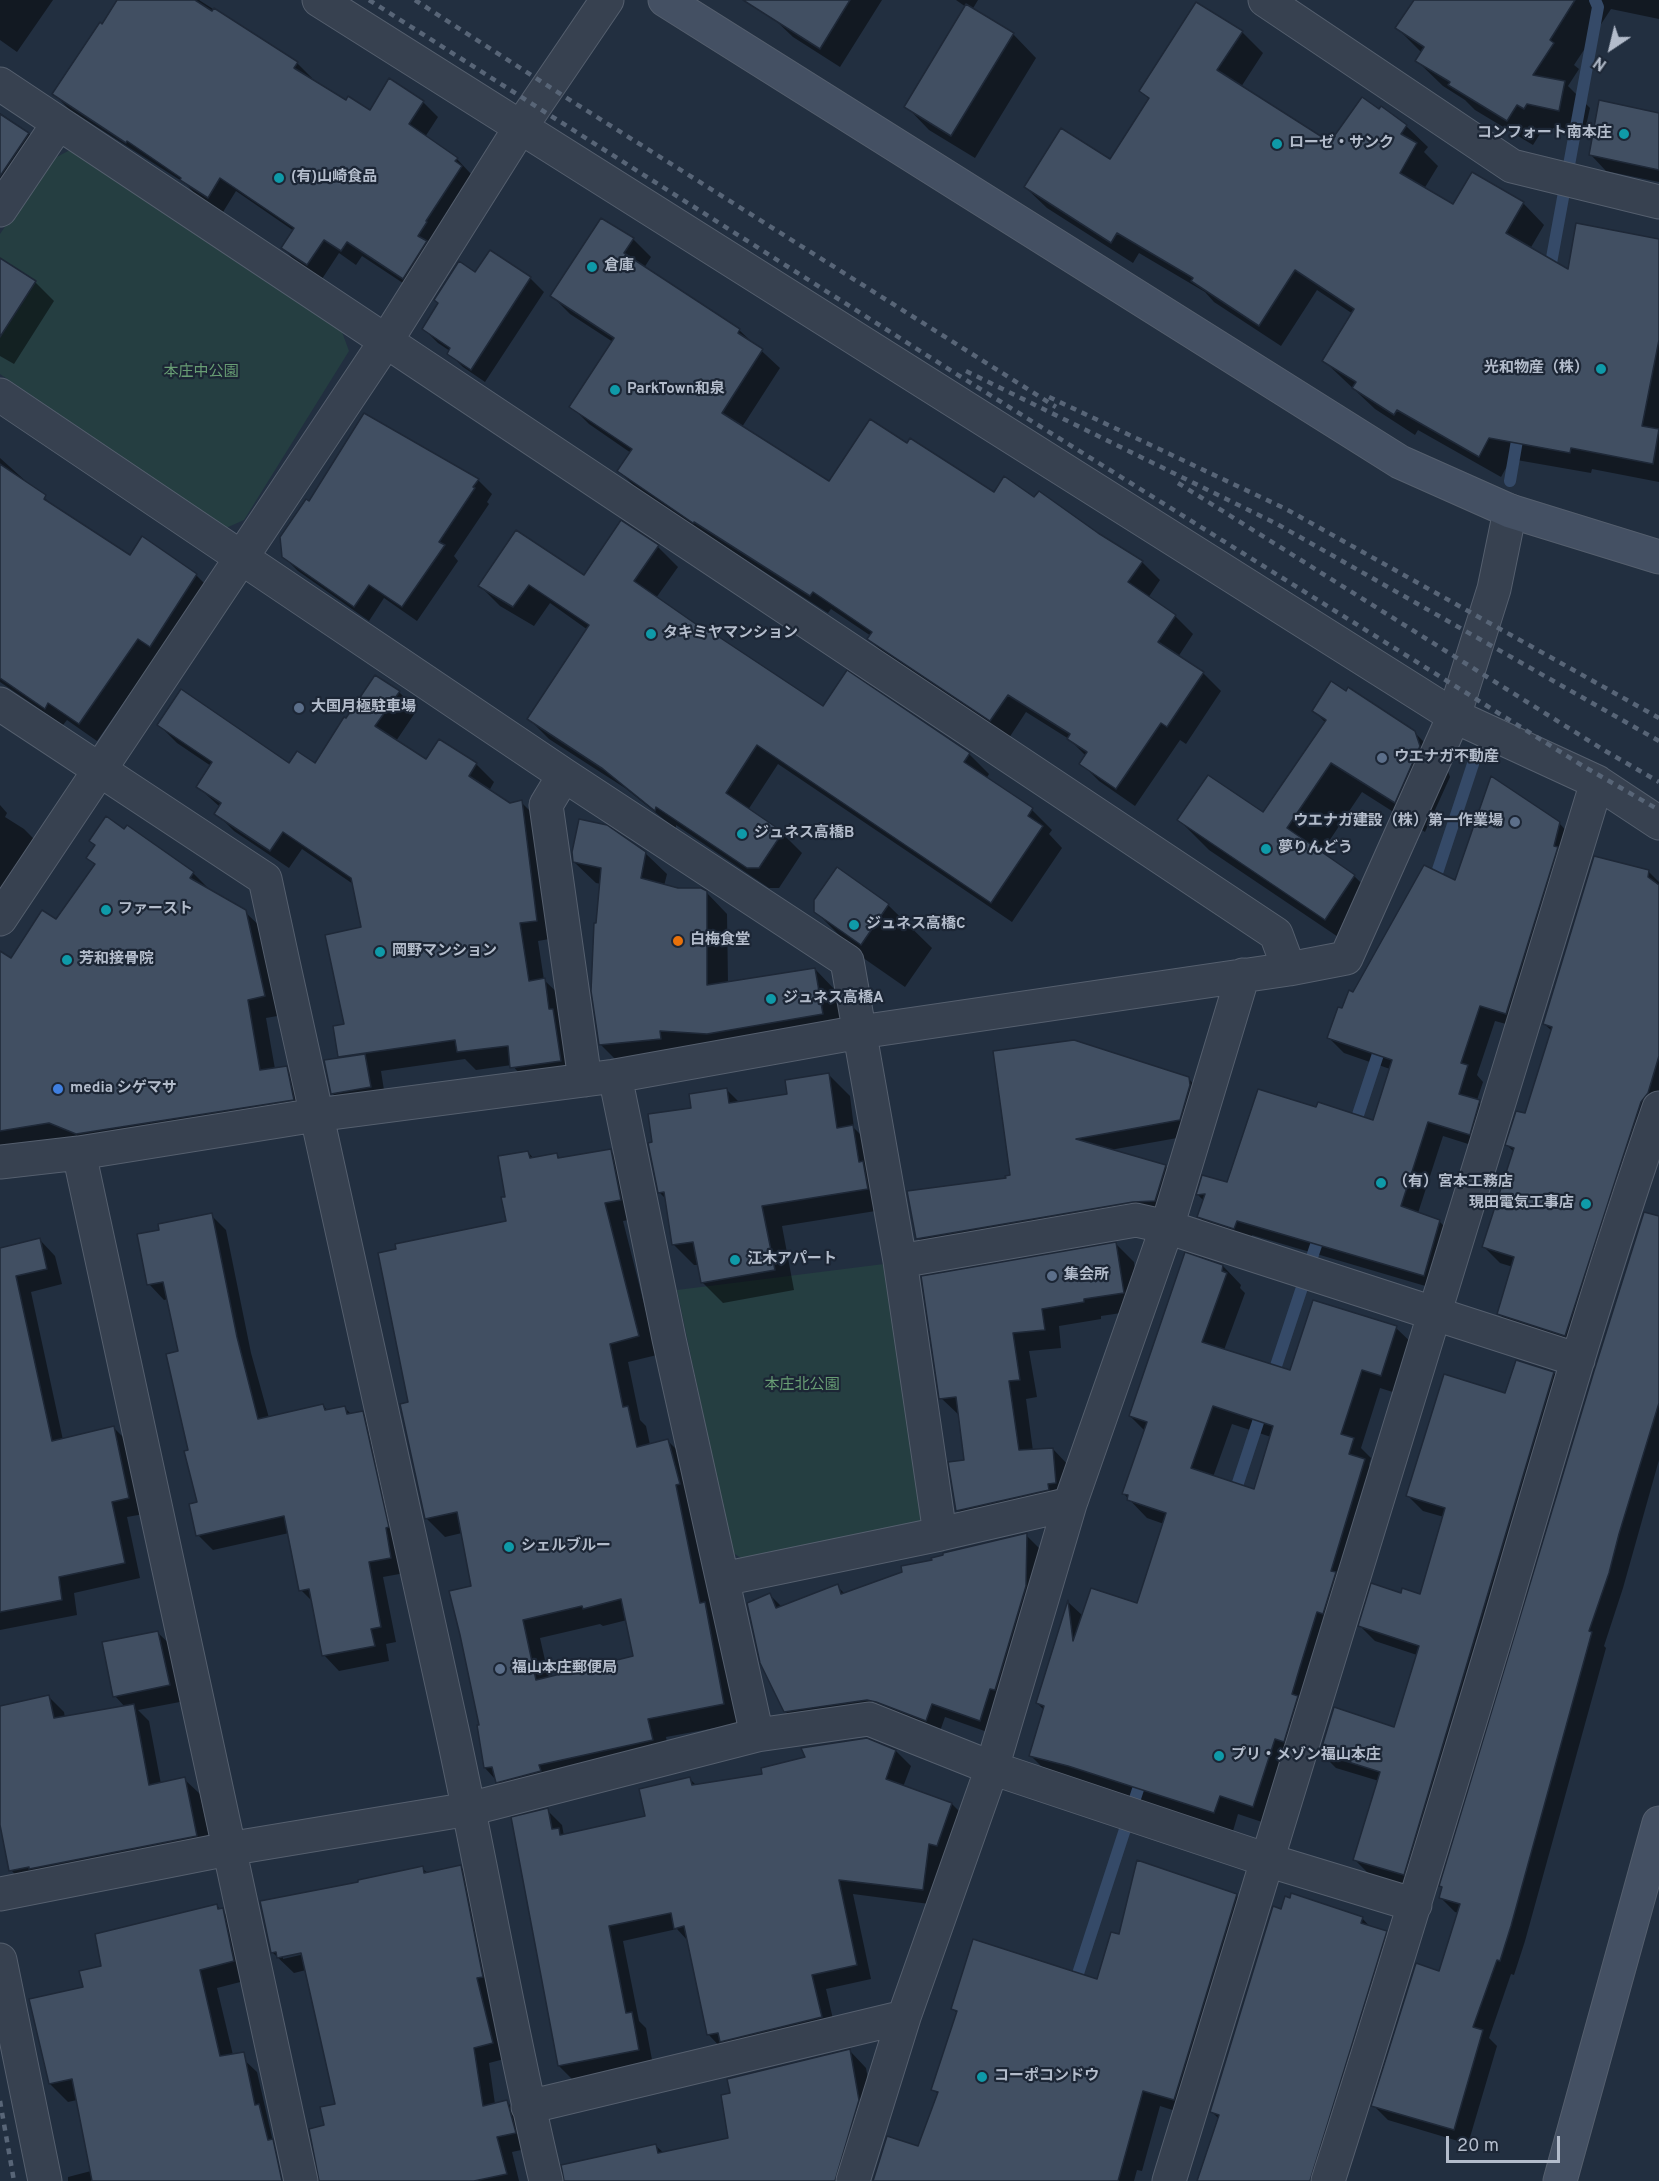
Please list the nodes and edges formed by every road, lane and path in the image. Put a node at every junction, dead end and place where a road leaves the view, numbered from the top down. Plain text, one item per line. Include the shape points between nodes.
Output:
1 (319, 0) edge
2 (607, 0) edge
3 (664, 0) edge
4 (1265, 0) edge
5 (0, 84) edge
6 (58, 124) junction
7 (520, 128) junction
8 (1659, 202) edge
9 (0, 210) edge
10 (386, 341) junction
11 (0, 394) edge
12 (1510, 511) junction
13 (243, 556) junction
14 (1659, 557) edge
15 (0, 704) edge
16 (1454, 716) junction
17 (98, 770) junction
18 (564, 775) junction
19 (1597, 782) junction
20 (1659, 823) edge
21 (0, 919) edge
22 (1289, 969) junction
23 (1242, 975) junction
24 (860, 1032) junction
25 (600, 1078) junction
26 (1659, 1108) edge
27 (315, 1114) junction
28 (79, 1153) junction
29 (0, 1162) edge
30 (1167, 1227) junction
31 (900, 1261) junction
32 (1434, 1314) junction
33 (1578, 1360) junction
34 (1070, 1504) junction
35 (940, 1534) junction
36 (723, 1579) junction
37 (757, 1735) junction
38 (992, 1768) junction
39 (469, 1809) junction
40 (1659, 1823) edge
41 (228, 1849) junction
42 (1267, 1860) junction
43 (0, 1894) edge
44 (1415, 1905) junction
45 (0, 1960) edge
46 (904, 2017) junction
47 (528, 2107) junction
48 (45, 2181) edge
49 (301, 2181) edge
50 (546, 2181) edge
51 (853, 2181) edge
52 (1169, 2181) edge
53 (1329, 2181) edge
54 (1560, 2181) edge

1 - 7 street
2 - 7 street
3 - 12 street via 1400,462
4 - 8 street via 1512,166
5 - 6 street
6 - 9 street
6 - 10 street
7 - 10 street
7 - 16 street
10 - 13 street
10 - 22 street via 1276,933
11 - 13 street
12 - 14 street
12 - 16 street via 1494,589
13 - 17 street
13 - 18 street
15 - 17 street
16 - 19 street
16 - 22 street via 1346,958
17 - 21 street
17 - 27 street via 265,879
18 - 24 street via 847,960
18 - 25 street via 546,805
19 - 20 street
19 - 32 street
22 - 23 street
23 - 24 street
23 - 30 street
24 - 25 street
24 - 31 street
25 - 27 street
25 - 36 street via 669,1339
26 - 33 street
27 - 28 street
27 - 39 street
28 - 29 street
28 - 41 street
30 - 31 street via 1136,1220
30 - 32 street
30 - 34 street
31 - 35 street
32 - 33 street
32 - 42 street
33 - 44 street
34 - 35 street
34 - 38 street
35 - 36 street
36 - 37 street
37 - 38 street via 869,1719
37 - 39 street
38 - 42 street
38 - 46 street
39 - 41 street
39 - 47 street
40 - 54 street
41 - 43 street
41 - 49 street
42 - 44 street
42 - 52 street
44 - 53 street
45 - 48 street
46 - 47 street
46 - 51 street
47 - 50 street

